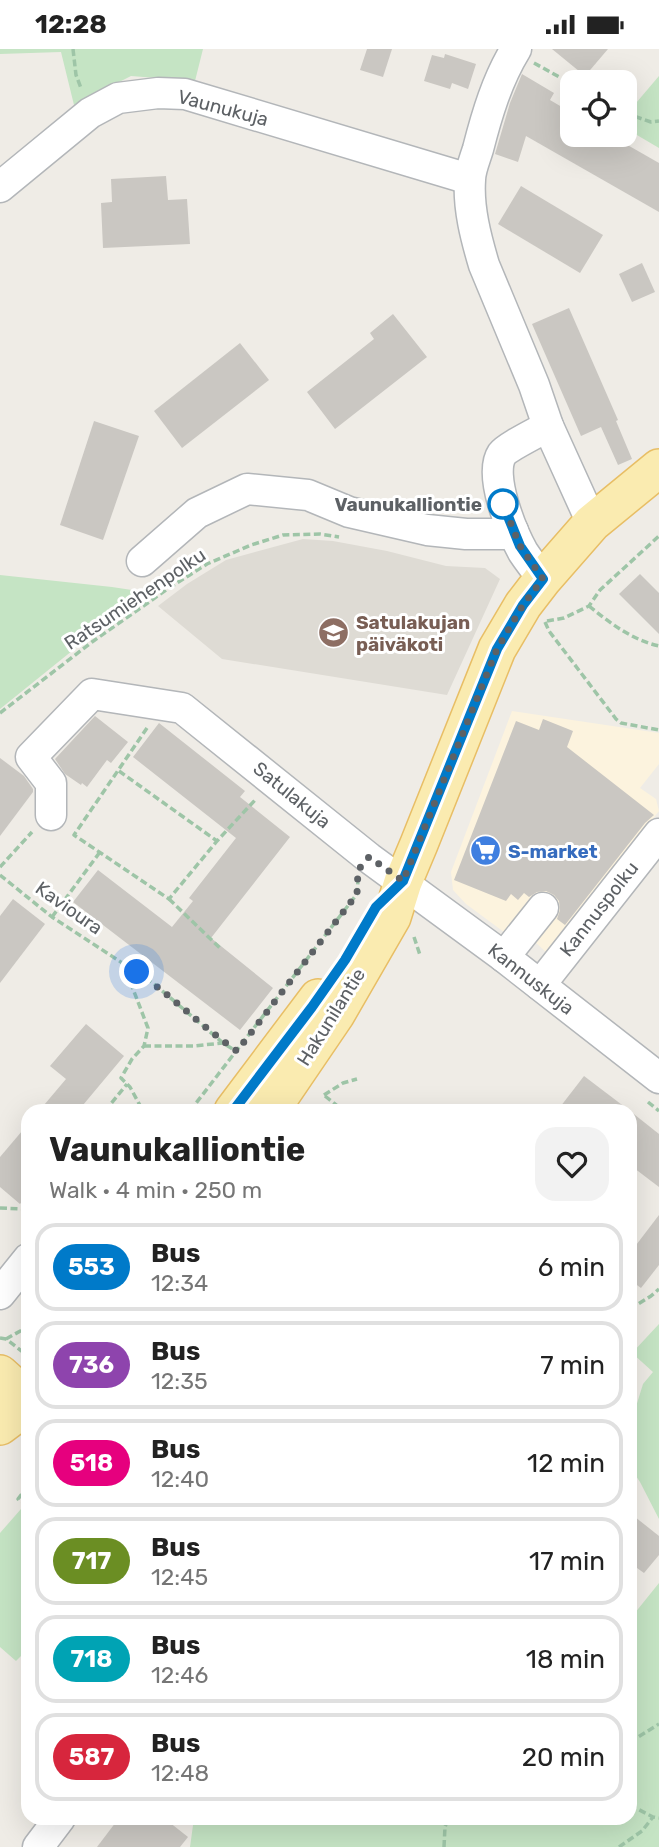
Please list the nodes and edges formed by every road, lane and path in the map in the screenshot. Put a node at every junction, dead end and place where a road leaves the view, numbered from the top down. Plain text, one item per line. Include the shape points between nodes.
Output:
1 (73, 49) edge
2 (515, 50) edge
3 (560, 78) edge
4 (90, 113) junction
5 (637, 117) edge
6 (659, 121) edge
7 (470, 179) junction
8 (0, 187) edge
9 (548, 426) junction
10 (659, 468) edge
11 (592, 523) junction
12 (513, 531) junction
13 (659, 536) edge
14 (343, 537) dead end
15 (142, 561) dead end
16 (547, 595) junction
17 (589, 606) junction
18 (545, 622) junction
19 (540, 633) dead end
20 (659, 646) edge
21 (0, 713) edge
22 (149, 725) dead end
23 (659, 730) edge
24 (118, 771) junction
25 (262, 792) dead end
26 (51, 815) dead end
27 (659, 834) edge
28 (217, 841) junction
29 (100, 852) junction
30 (369, 857) junction
31 (0, 875) edge
32 (403, 881) junction
33 (169, 899) junction
34 (543, 908) dead end
35 (52, 917) junction
36 (412, 931) dead end
37 (221, 949) dead end
38 (420, 955) dead end
39 (504, 957) junction
40 (122, 961) junction
41 (540, 985) junction
42 (223, 1043) junction
43 (144, 1046) junction
44 (237, 1051) junction
45 (659, 1078) edge
46 (357, 1079) dead end
47 (127, 1084) junction
48 (318, 1090) dead end
49 (324, 1095) junction
50 (111, 1104) edge
51 (140, 1104) edge
52 (195, 1104) edge
53 (238, 1104) edge
54 (275, 1104) edge
55 (335, 1104) edge
56 (0, 1207) edge
57 (21, 1209) edge
58 (21, 1268) edge
59 (659, 1289) edge
60 (0, 1294) edge
61 (637, 1305) edge
62 (21, 1334) edge
63 (10, 1375) edge
64 (659, 1724) edge
65 (637, 1738) edge
66 (637, 1808) edge
67 (656, 1817) edge
68 (446, 1825) edge
69 (444, 1847) edge
70 (619, 1847) edge

1 - 4 path via 76,75
2 - 3 path
2 - 7 street via 493,97
4 - 7 street, Vaunukuja via 118,98 185,95
4 - 8 street, Vaunukuja
5 - 6 path
7 - 9 street via 484,265
9 - 11 street
9 - 12 street via 503,452 498,463 503,504
10 - 11 main road, Hakunilantie
11 - 16 main road, Hakunilantie
12 - 15 street via 466,534 427,530 349,513 308,495 247,489 197,513
12 - 16 street
13 - 17 path via 600,590
14 - 21 path, Ratsumiehenpolku via 284,535 207,564 92,642
16 - 18 path
16 - 32 main road, Hakunilantie via 523,605 497,649
17 - 18 path
17 - 20 path via 612,625
18 - 19 path
18 - 23 path via 612,715 621,723
22 - 24 path
24 - 28 path
24 - 29 path via 74,835
25 - 28 path
26 - 30 street, Satulakuja via 51,783 30,757 92,694 182,708
27 - 41 street, Kannuspolku
28 - 33 path
29 - 33 path
29 - 35 path
30 - 32 street, Satulakuja
30 - 44 path via 358,870 357,894
31 - 35 path, Kavioura
32 - 39 street, Kannuskuja
32 - 53 main road, Hakunilantie via 376,907 345,960
32 - 54 main road, Hakunilantie via 392,918 336,1014
33 - 37 path
34 - 39 street
35 - 40 path, Kavioura
36 - 38 path
39 - 41 street, Kannuskuja
40 - 42 path, Kavioura
40 - 43 path via 148,1028
41 - 45 street, Kannuskuja
42 - 43 path
42 - 44 path, Kavioura
43 - 47 path via 121,1078
44 - 52 path
46 - 49 path
47 - 50 path
47 - 51 path
48 - 49 path
49 - 55 path
56 - 57 path
58 - 60 street
59 - 61 path
62 - 63 path
64 - 65 path
66 - 67 path
67 - 70 path
68 - 69 path

